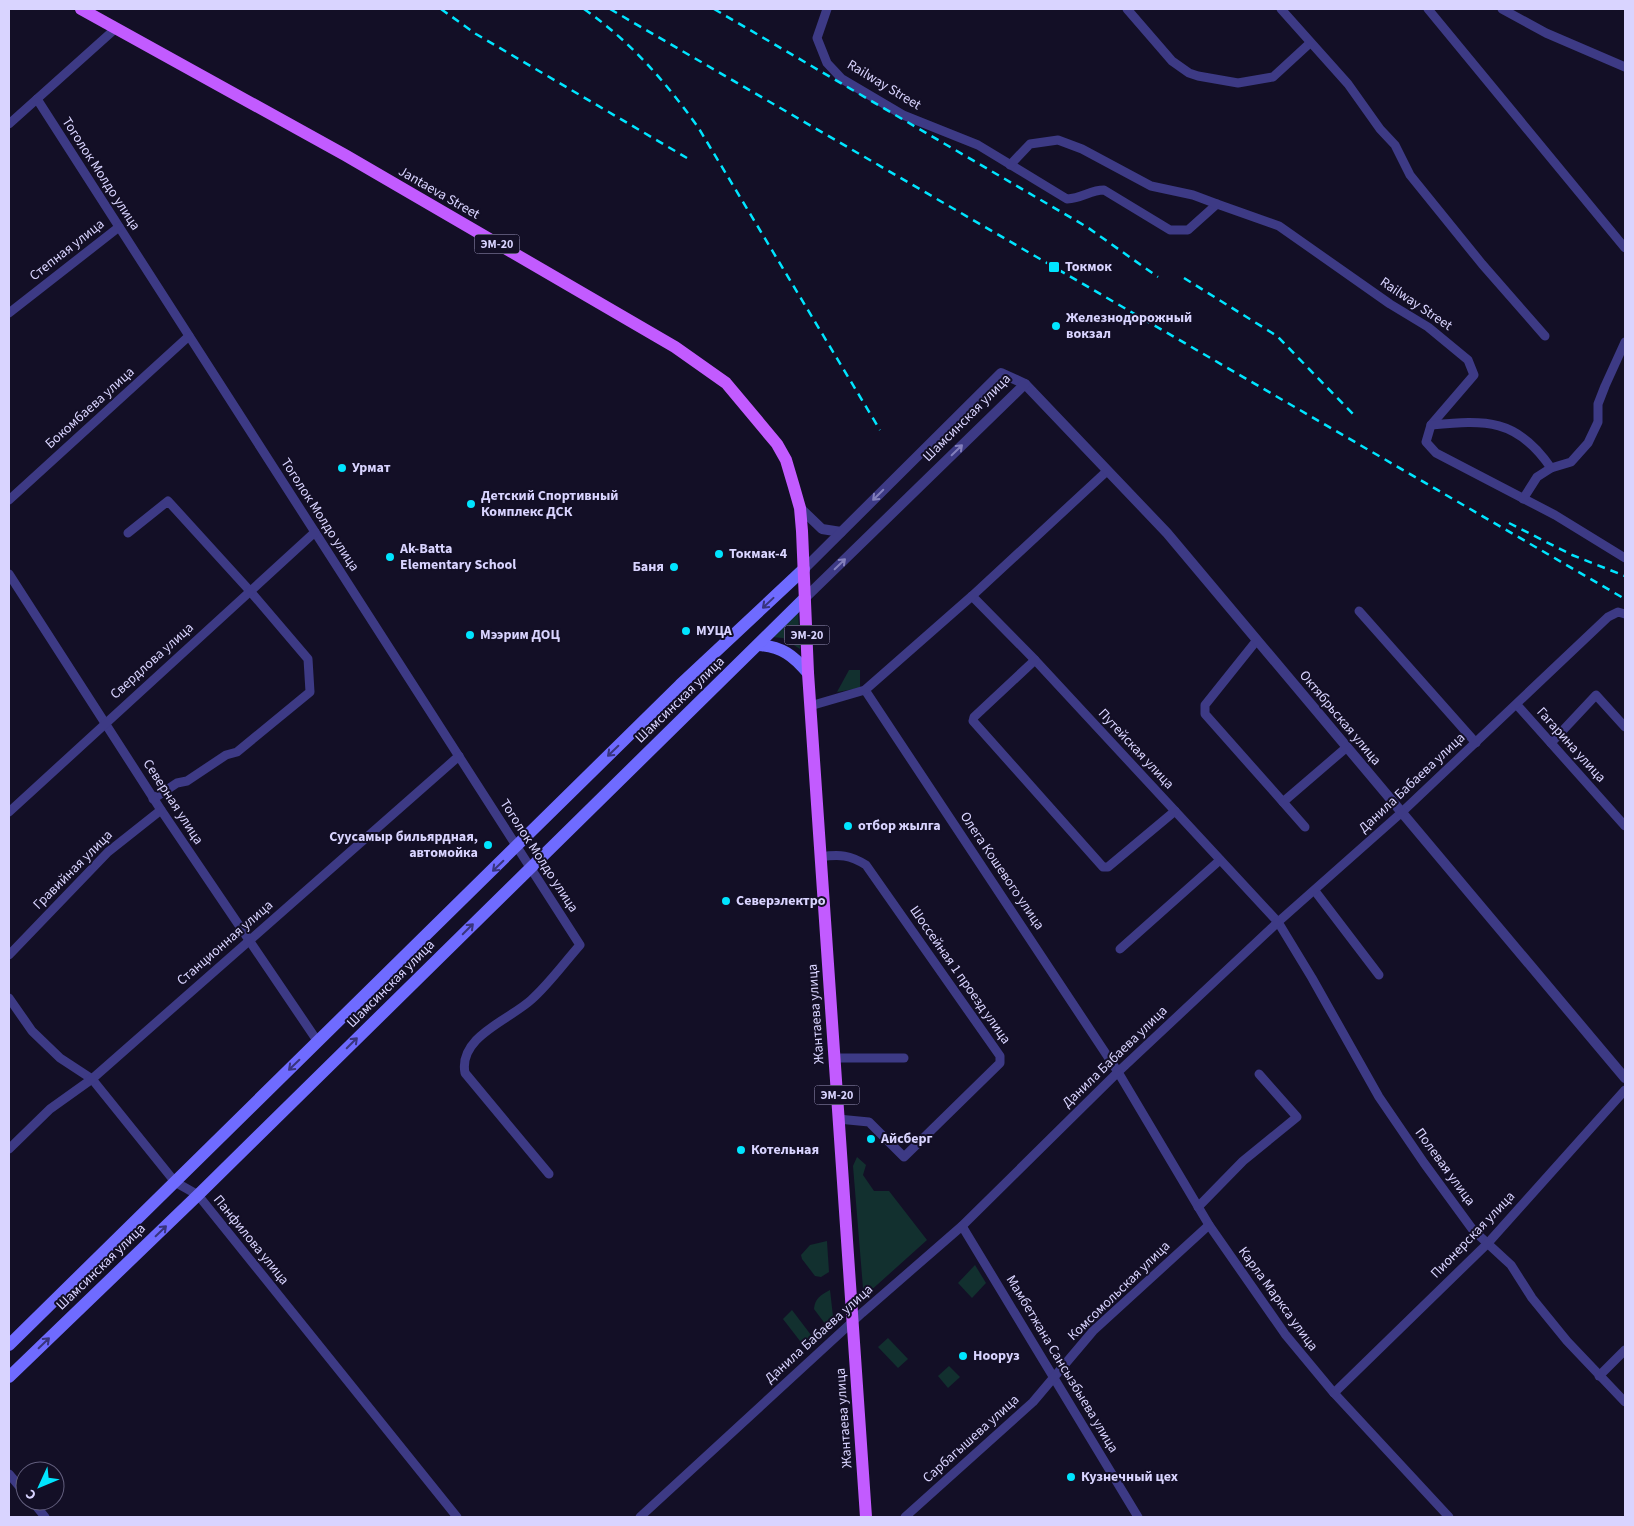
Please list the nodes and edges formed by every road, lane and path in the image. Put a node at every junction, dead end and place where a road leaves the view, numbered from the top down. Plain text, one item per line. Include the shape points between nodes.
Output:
1 (81, 9) edge
2 (827, 9) edge
3 (1127, 9) edge
4 (1280, 9) edge
5 (1428, 9) edge
6 (1502, 9) edge
7 (114, 29) junction
8 (1310, 43) junction
9 (1625, 67) edge
10 (37, 99) junction
11 (9, 124) edge
12 (1010, 164) junction
13 (1217, 204) junction
14 (119, 227) junction
15 (1625, 248) edge
16 (9, 313) edge
17 (189, 336) junction
18 (1545, 336) dead end
19 (1625, 342) edge
20 (1025, 384) junction
21 (1431, 425) junction
22 (1551, 468) junction
23 (1107, 471) junction
24 (1523, 499) junction
25 (9, 500) edge
26 (800, 508) junction
27 (315, 532) junction
28 (841, 532) junction
29 (128, 533) dead end
30 (1624, 557) edge
31 (804, 569) junction
32 (9, 574) edge
33 (250, 591) junction
34 (972, 596) junction
35 (806, 598) junction
36 (1359, 611) dead end
37 (1625, 614) edge
38 (1257, 640) junction
39 (759, 645) junction
40 (1035, 660) junction
41 (808, 673) junction
42 (865, 690) junction
43 (1517, 705) junction
44 (810, 706) junction
45 (105, 722) junction
46 (1625, 727) edge
47 (1476, 743) junction
48 (1551, 743) junction
49 (1347, 747) junction
50 (459, 756) junction
51 (153, 798) junction
52 (1283, 802) junction
53 (161, 810) junction
54 (9, 812) edge
55 (1175, 812) junction
56 (1401, 813) junction
57 (1625, 826) edge
58 (1305, 828) dead end
59 (517, 847) junction
60 (820, 857) junction
61 (1220, 860) junction
62 (530, 868) junction
63 (1315, 891) junction
64 (1278, 922) junction
65 (250, 940) junction
66 (1120, 949) dead end
67 (9, 955) edge
68 (1379, 975) dead end
69 (9, 998) edge
70 (318, 1042) junction
71 (834, 1058) junction
72 (904, 1058) dead end
73 (1117, 1070) junction
74 (1260, 1074) dead end
75 (1625, 1078) edge
76 (92, 1079) junction
77 (1625, 1090) edge
78 (838, 1119) junction
79 (9, 1149) edge
80 (549, 1174) dead end
81 (175, 1182) junction
82 (198, 1195) junction
83 (1198, 1207) junction
84 (1208, 1225) junction
85 (962, 1226) junction
86 (1488, 1243) junction
87 (852, 1323) junction
88 (9, 1345) edge
89 (1625, 1350) edge
90 (1599, 1376) junction
91 (9, 1377) edge
92 (1053, 1379) junction
93 (1334, 1393) junction
94 (1625, 1402) edge
95 (457, 1517) edge
96 (640, 1517) edge
97 (866, 1517) edge
98 (905, 1517) edge
99 (1138, 1517) edge
100 (1449, 1517) edge

1 - 7 main road, Jantaeva Street / ЭМ-20
2 - 12 street, Railway Street via 817,38 827,63 842,79 903,115 978,145
3 - 8 street via 1172,61 1189,74 1198,76 1238,83 1273,77
4 - 8 street
5 - 15 street
6 - 9 street via 1546,33
7 - 10 street
7 - 26 main road, Jantaeva Street / ЭМ-20 via 344,155 695,361 726,383 777,444 786,460
8 - 18 street via 1348,84 1395,145 1410,175
10 - 11 street
10 - 14 street, Тоголок Молдо улица
12 - 13 street, Railway Street via 1030,144 1058,140 1082,149 1151,186
12 - 13 street, Railway Street via 1067,199 1104,190 1170,230 1188,230
13 - 21 street, Railway Street via 1279,226 1428,327 1468,360 1474,375
14 - 16 street, Степная улица
14 - 17 street, Тоголок Молдо улица
17 - 25 street, Бокомбаева улица
17 - 27 street, Тоголок Молдо улица
19 - 22 street via 1598,404 1598,422 1588,443 1570,462
20 - 23 street, Октябрьская улица
20 -> 28 street, Шамсинская улица via 1001,373
35 -> 20 street, Шамсинская улица
21 - 22 street via 1498,424 1523,436
21 - 24 street via 1426,442 1436,453
22 - 24 street via 1537,477
23 - 34 street
23 - 38 street, Октябрьская улица via 1167,533
24 - 30 street
26 - 28 street via 822,529
26 - 31 main road, Jantaeva Street / ЭМ-20
27 - 33 street, Свердлова улица
27 - 50 street, Тоголок Молдо улица
28 - 31 street, Шамсинская улица
29 - 33 street via 168,500
31 - 35 main road, Жантаева улица / ЭМ-20
31 -> 59 main road, Шамсинская улица
32 - 45 street, Северная улица
33 - 45 street, Свердлова улица
33 - 51 street via 308,659 310,692 237,752 226,755 187,781 177,783
34 - 40 street, Путейская улица
34 - 42 street
35 - 39 main road, Шамсинская улица
35 - 41 main road, Жантаева улица / ЭМ-20
36 - 47 street
37 - 43 street, Данила Бабаева улица via 1618,612 1608,617
38 - 49 street, Октябрьская улица
38 - 52 street via 1204,710
39 - 41 main road via 787,651
39 - 62 main road, Шамсинская улица
40 - 55 street, Путейская улица
40 - 55 street via 973,721 1102,867 1108,867
41 - 44 main road, Жантаева улица / ЭМ-20
42 - 44 street
42 - 73 street, Олега Кошевого улица
43 - 47 street, Данила Бабаева улица
43 - 48 street, Гагарина улица
44 - 60 main road, Жантаева улица / ЭМ-20
45 - 51 street, Северная улица
45 - 54 street, Свердлова улица
46 - 48 street via 1596,695
47 - 56 street, Данила Бабаева улица
48 - 57 street, Гагарина улица
49 - 52 street
49 - 56 street, Октябрьская улица
50 - 59 street, Тоголок Молдо улица
50 - 65 street, Станционная улица
51 - 53 street, Северная улица
52 - 58 street
53 - 65 street, Северная улица
53 - 67 street, Гравийная улица via 108,852
55 - 61 street, Путейская улица
56 - 63 street, Данила Бабаева улица
56 - 75 street, Октябрьская улица
59 - 62 street, Тоголок Молдо улица
59 -> 70 main road, Шамсинская улица
60 - 71 main road, Жантаева улица / ЭМ-20
60 - 78 street, Шоссейная 1 проезд улица via 839,854 853,857 866,865 1000,1056 1000,1063 904,1157 869,1122
61 - 64 street, Путейская улица
61 - 66 street
62 - 80 street, Тоголок Молдо улица via 580,945 531,1000 474,1043 464,1064 466,1073
82 -> 62 main road, Шамсинская улица
63 - 64 street, Данила Бабаева улица
63 - 68 street
64 - 73 street, Данила Бабаева улица
64 - 86 street, Полевая улица via 1379,1097 1473,1230
65 - 70 street, Северная улица
65 - 76 street, Станционная улица
69 - 76 street, Панфилова улица via 32,1031 60,1058
70 -> 81 main road, Шамсинская улица
71 - 72 street
71 - 78 main road, Жантаева улица / ЭМ-20
73 - 83 street, Карла Маркса улица
73 - 85 street, Данила Бабаева улица
74 - 83 street via 1297,1117 1243,1161
76 - 79 street, Станционная улица via 50,1109
76 - 81 street, Панфилова улица
77 - 86 street, Пионерская улица
78 - 87 main road, Жантаева улица / ЭМ-20
81 - 82 street, Панфилова улица
81 - 88 main road, Шамсинская улица
91 -> 82 main road, Шамсинская улица
82 - 95 street, Панфилова улица
83 - 84 street, Карла Маркса улица
84 - 92 street, Комсомольская улица via 1093,1331
84 - 93 street, Карла Маркса улица via 1285,1334
85 - 87 street, Данила Бабаева улица
85 - 92 street, Мамбетжана Сансызбыева улица
86 - 90 street, Полевая улица via 1511,1265 1532,1298
86 - 93 street, Пионерская улица
87 - 96 street, Данила Бабаева улица
87 - 97 main road, Жантаева улица / ЭМ-20
89 - 90 street
90 - 94 street, Полевая улица
92 - 98 street, Сарбагышева улица via 1033,1402
92 - 99 street, Мамбетжана Сансызбыева улица
93 - 100 street, Карла Маркса улица

